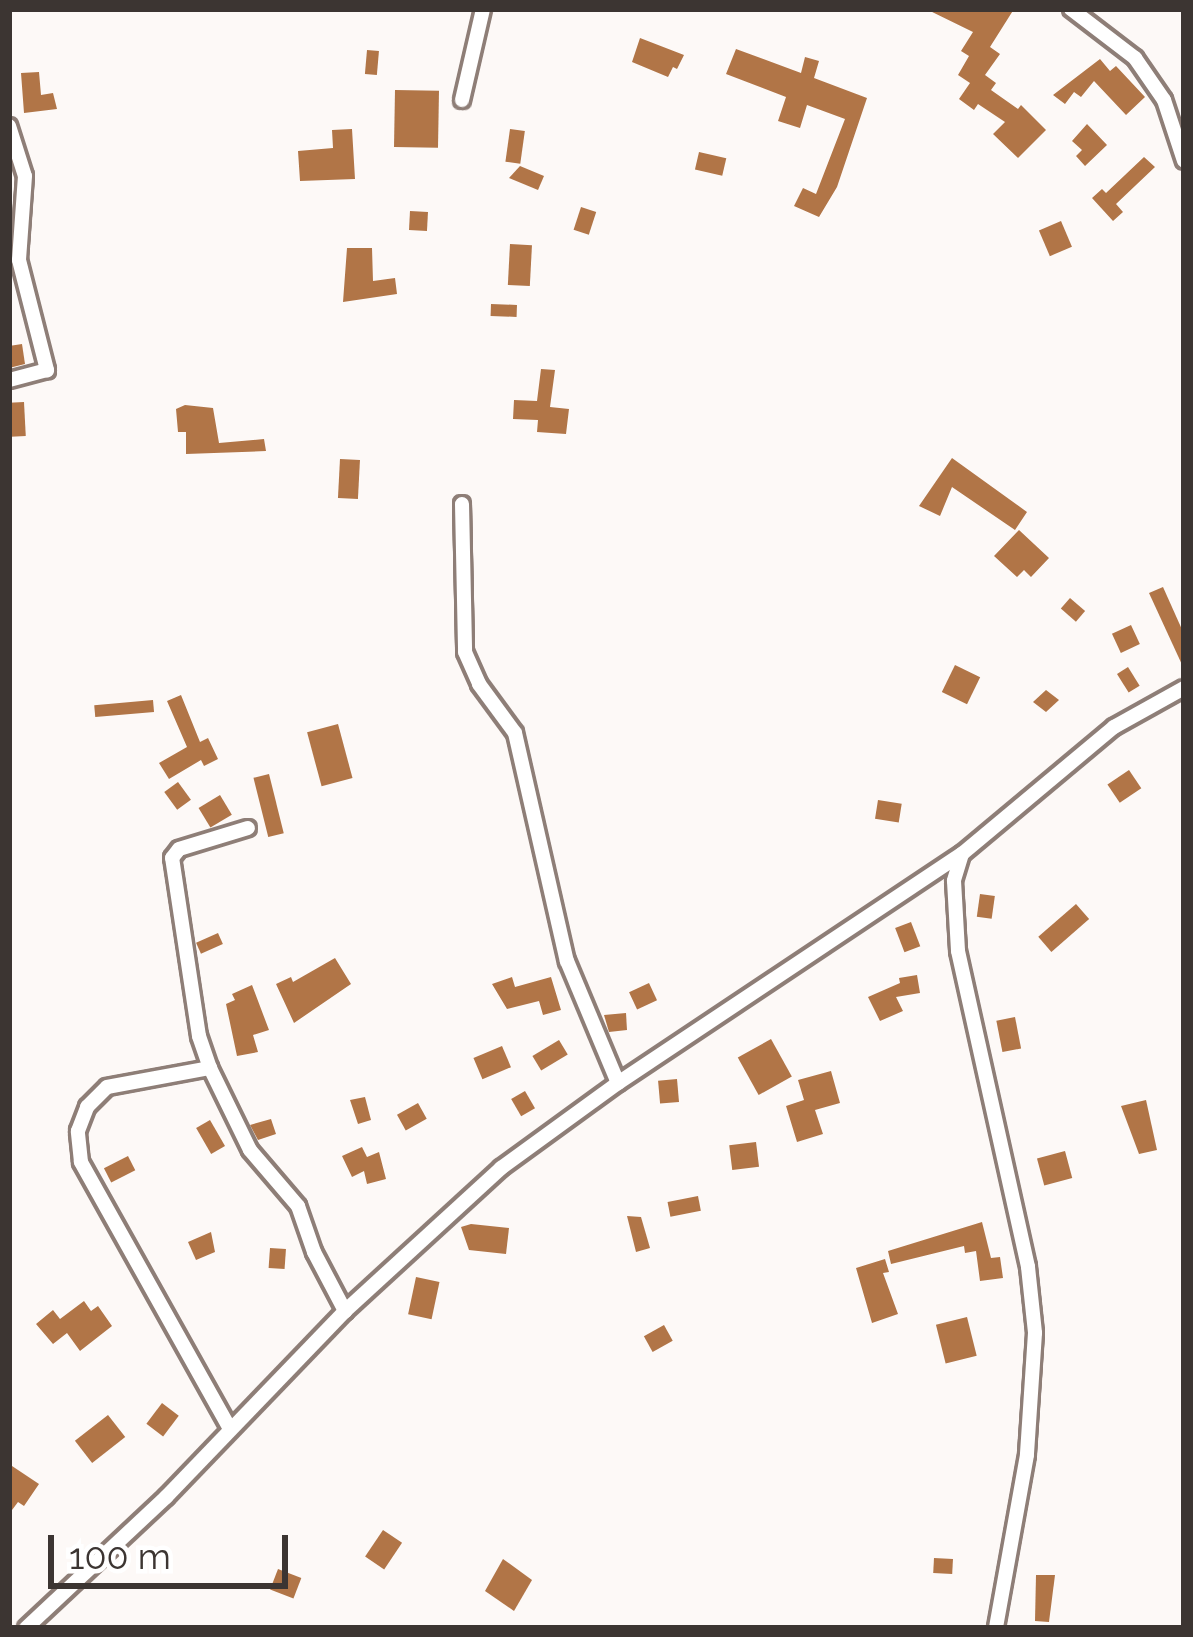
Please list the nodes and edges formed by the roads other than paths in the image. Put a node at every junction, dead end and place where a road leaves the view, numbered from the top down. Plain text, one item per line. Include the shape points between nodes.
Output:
1 (483, 9) edge
2 (1070, 9) edge
3 (462, 100) dead end
4 (9, 126) edge
5 (1184, 161) edge
6 (9, 380) edge
7 (462, 504) dead end
8 (1184, 688) edge
9 (248, 828) dead end
10 (962, 854) junction
11 (210, 1069) junction
12 (618, 1083) junction
13 (345, 1311) junction
14 (229, 1427) junction
15 (26, 1628) edge
16 (996, 1628) edge

1 - 3 street
2 - 5 street via 1135,58 1164,100
4 - 6 street via 25,176 20,260 46,370
7 - 12 street via 464,652 515,733 567,962
8 - 10 street via 1089,745
9 - 11 street via 178,848 172,858
10 - 12 street
10 - 16 street via 954,880 958,950 1028,1267 1035,1333 1027,1455
11 - 13 street via 250,1150 298,1206
11 - 14 street via 107,1087 78,1131 81,1162
12 - 13 street via 501,1168
13 - 14 street
14 - 15 street

